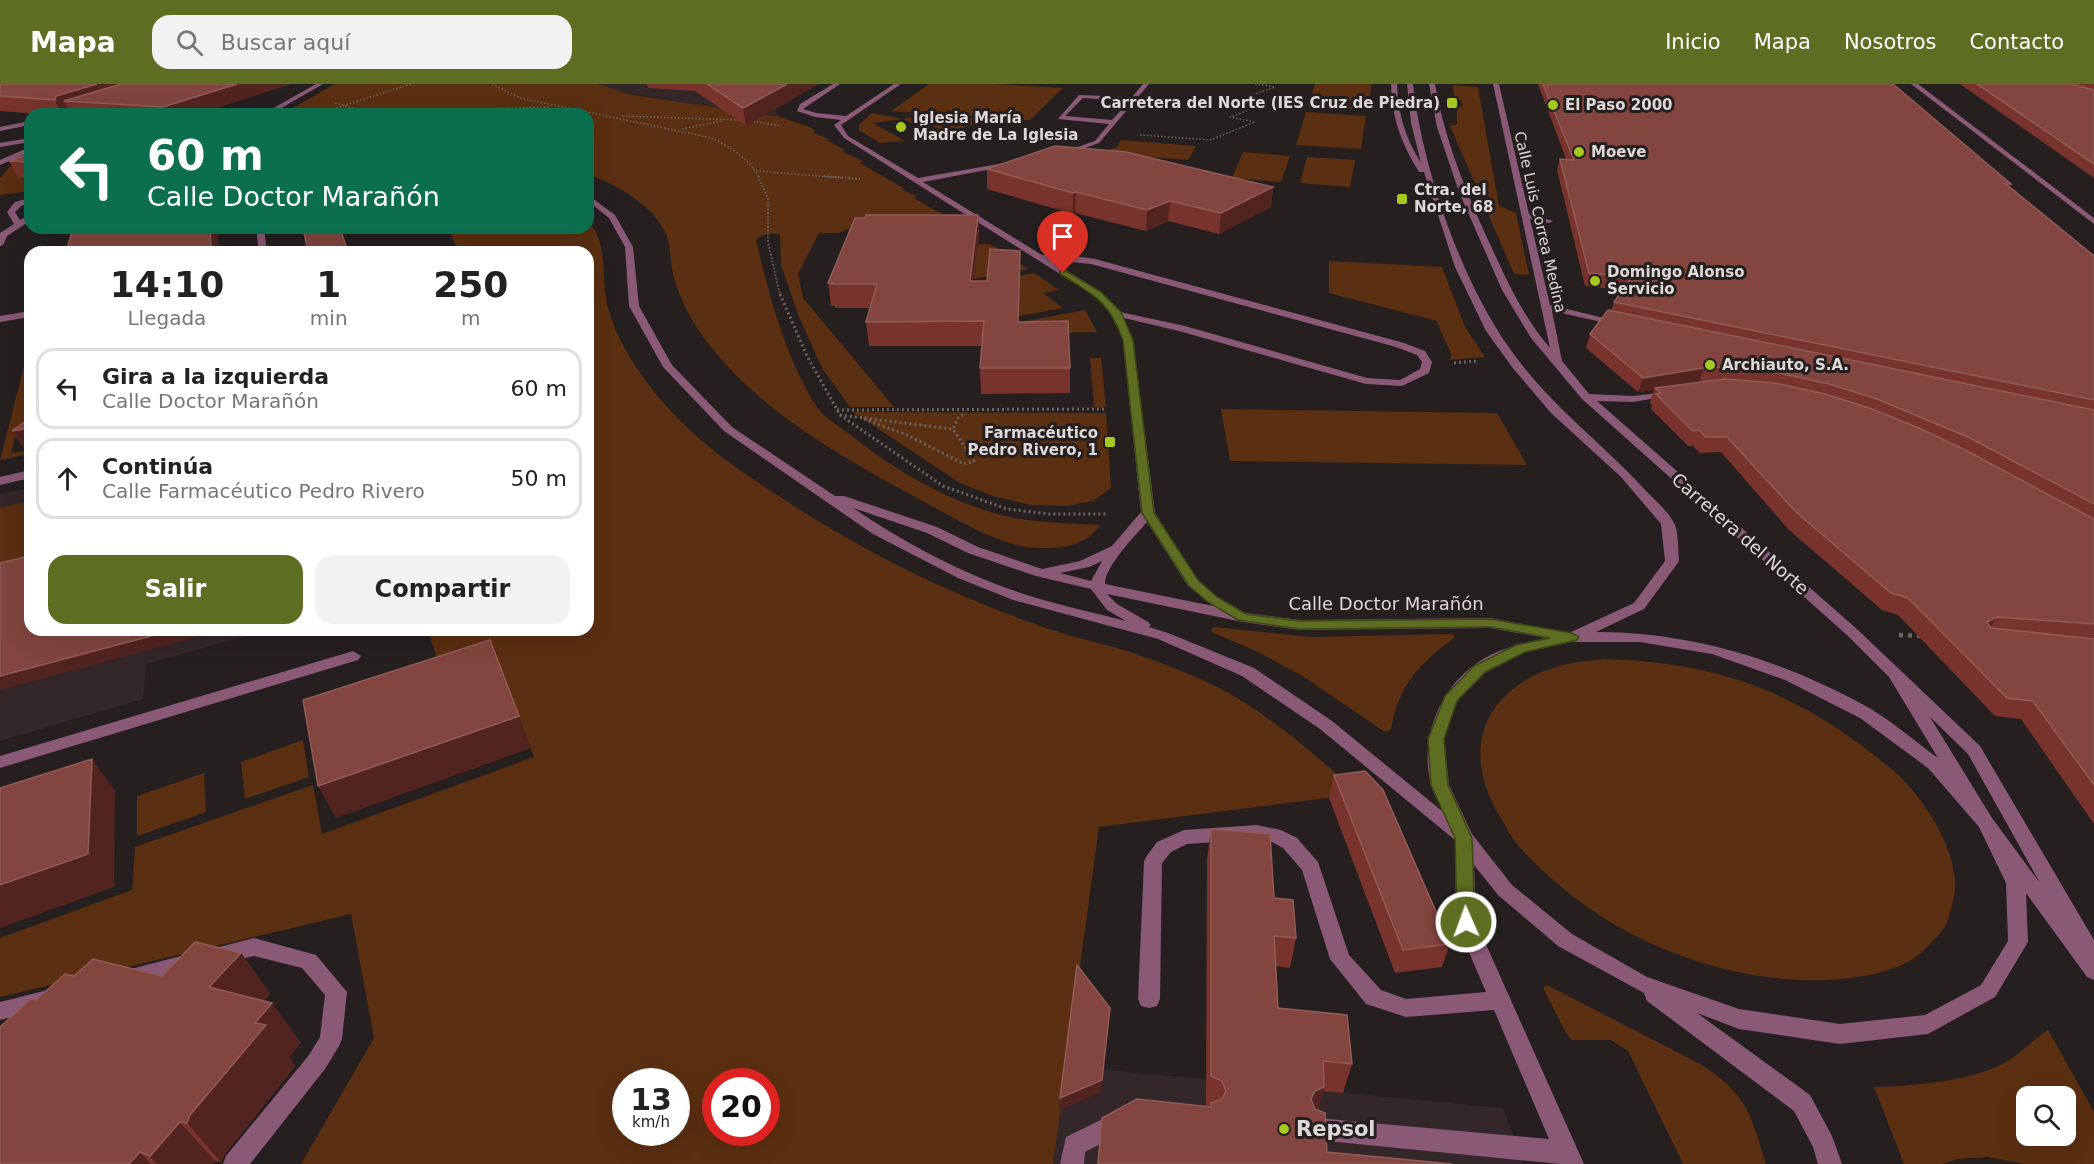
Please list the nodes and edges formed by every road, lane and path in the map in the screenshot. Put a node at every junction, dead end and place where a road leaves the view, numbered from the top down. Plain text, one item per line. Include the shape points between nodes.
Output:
1 (320, 84) edge
2 (411, 84) edge
3 (492, 84) edge
4 (837, 84) edge
5 (898, 84) edge
6 (1146, 84) edge
7 (1255, 84) edge
8 (1394, 84) edge
9 (1410, 84) edge
10 (1432, 84) edge
11 (1496, 84) edge
12 (1914, 84) edge
13 (299, 94) junction
14 (1133, 99) junction
15 (341, 106) junction
16 (554, 106) junction
17 (276, 108) edge
18 (335, 108) edge
19 (349, 108) edge
20 (546, 108) edge
21 (566, 108) edge
22 (594, 113) edge
23 (615, 116) junction
24 (845, 118) junction
25 (728, 120) junction
26 (1114, 122) junction
27 (24, 124) edge
28 (837, 125) junction
29 (0, 129) edge
30 (678, 129) junction
31 (1140, 135) dead end
32 (0, 139) edge
33 (24, 139) edge
34 (24, 140) edge
35 (0, 145) edge
36 (24, 152) edge
37 (1025, 161) edge
38 (1066, 162) edge
39 (0, 163) edge
40 (756, 171) junction
41 (916, 181) junction
42 (1431, 185) junction
43 (24, 202) edge
44 (594, 202) edge
45 (1524, 215) junction
46 (24, 220) edge
47 (2094, 222) edge
48 (18, 223) junction
49 (1527, 231) junction
50 (0, 243) edge
51 (1040, 258) junction
52 (1546, 307) junction
53 (1117, 314) junction
54 (24, 315) edge
55 (0, 319) edge
56 (1628, 324) edge
57 (1560, 366) junction
58 (1681, 391) edge
59 (1586, 397) junction
60 (1136, 409) junction
61 (837, 410) junction
62 (966, 412) dead end
63 (840, 415) junction
64 (864, 419) junction
65 (953, 429) junction
66 (24, 475) edge
67 (0, 481) edge
68 (822, 493) junction
69 (1148, 513) junction
70 (1117, 549) junction
71 (1041, 573) junction
72 (1098, 587) junction
73 (1243, 617) junction
74 (1163, 636) junction
75 (1921, 636) dead end
76 (1572, 637) junction
77 (1928, 637) edge
78 (353, 656) dead end
79 (1896, 675) junction
80 (0, 762) edge
81 (1986, 822) junction
82 (1464, 838) junction
83 (2094, 959) edge
84 (2094, 971) edge
85 (115, 982) edge
86 (1640, 983) junction
87 (69, 993) edge
88 (1149, 999) dead end
89 (1500, 1000) junction
90 (0, 1011) edge
91 (1137, 1112) edge
92 (1317, 1129) edge
93 (1569, 1158) edge
94 (235, 1164) edge
95 (1072, 1164) edge
96 (1830, 1164) edge

1 - 13 street
2 - 15 path
3 - 16 path via 520,98
4 - 24 street via 799,110
5 - 24 street
6 - 14 street
7 - 31 path via 1275,87 1240,99 1265,104 1230,117 1256,122 1210,140
8 - 42 street, Carretera del Norte via 1400,134
9 - 42 street, Carretera del Norte via 1414,123
10 - 57 street, Carretera del Norte via 1452,160 1480,229 1526,325
11 - 45 street, Calle Luis Correa Medina
12 - 47 street
13 - 15 path via 321,94
13 - 17 street
14 - 26 street
14 - 26 street via 1081,96 1060,118
15 - 18 path
15 - 19 path
16 - 20 path
16 - 21 path
22 - 23 path
23 - 25 path
23 - 30 path
24 - 28 street
25 - 28 path via 777,126
25 - 30 path
26 - 38 street via 1097,142 1057,158
27 - 29 street
28 - 41 street via 846,137
30 - 40 path via 728,146
32 - 33 street
34 - 35 street
36 - 39 street
37 - 41 street
40 - 41 path
40 - 61 path via 768,198 768,242 780,295
41 - 51 street
42 - 76 street, Carretera del Norte via 1461,267 1491,331 1555,411 1625,474 1668,523 1672,561 1639,606
43 - 48 street via 11,212
44 - 68 street, Calle Doctor Marañón via 612,217 629,247 634,306 668,367 728,429
45 - 49 street, Calle Luis Correa Medina
45 - 49 street via 1550,224
46 - 48 street
48 - 50 street via 3,235
49 - 52 street, Calle Luis Correa Medina
51 - 53 street via 1098,294
51 - 53 street via 1062,257 1104,264 1400,345 1421,353 1427,362 1425,371 1402,383 1366,381 1181,328
52 - 56 street
52 - 57 street, Calle Luis Correa Medina
53 - 60 street via 1128,340
54 - 55 street
57 - 59 street, Carretera del Norte
58 - 59 street via 1634,399
59 - 79 street, Carretera del Norte
60 - 61 path
60 - 69 street
61 - 63 path
62 - 65 path
63 - 64 path
63 - 69 path via 943,486 998,506 1049,514
64 - 65 path
64 - 65 path via 907,435 964,464 974,461
66 - 67 street
68 - 71 street, Calle Doctor Marañón
68 - 74 street, Calle Doctor Marañón via 878,531 963,575 1018,597
69 - 70 street
69 - 73 street via 1193,583 1212,600
70 - 71 street via 1084,564
70 - 72 street via 1098,578
71 - 72 street, Calle Doctor Marañón
72 - 73 street, Calle Doctor Marañón
72 - 74 street via 1112,607
73 - 76 street, Calle Doctor Marañón via 1300,625 1490,623
74 - 82 street, Calle Doctor Marañón via 1248,672 1326,724
75 - 77 path
76 - 81 street via 1640,637 1715,650 1791,676 1866,714 1934,764
76 - 82 street via 1521,648 1479,669 1450,699 1436,739 1440,785
78 - 80 street
79 - 81 street
79 - 83 street, Carretera del Norte via 1974,750
81 - 84 street
81 - 86 street via 2016,883 2018,942 1988,991 1928,1024 1840,1034 1739,1019
82 - 86 street via 1505,890 1565,940
82 - 89 street via 1466,922
85 - 94 street via 254,947 309,961 336,992 331,1039
86 - 96 street via 1802,1102
87 - 90 street
88 - 89 street via 1153,862 1164,847 1184,837 1257,832 1290,843 1311,867 1340,959 1374,997 1406,1008
89 - 93 street
91 - 95 street via 1074,1145
92 - 93 street

